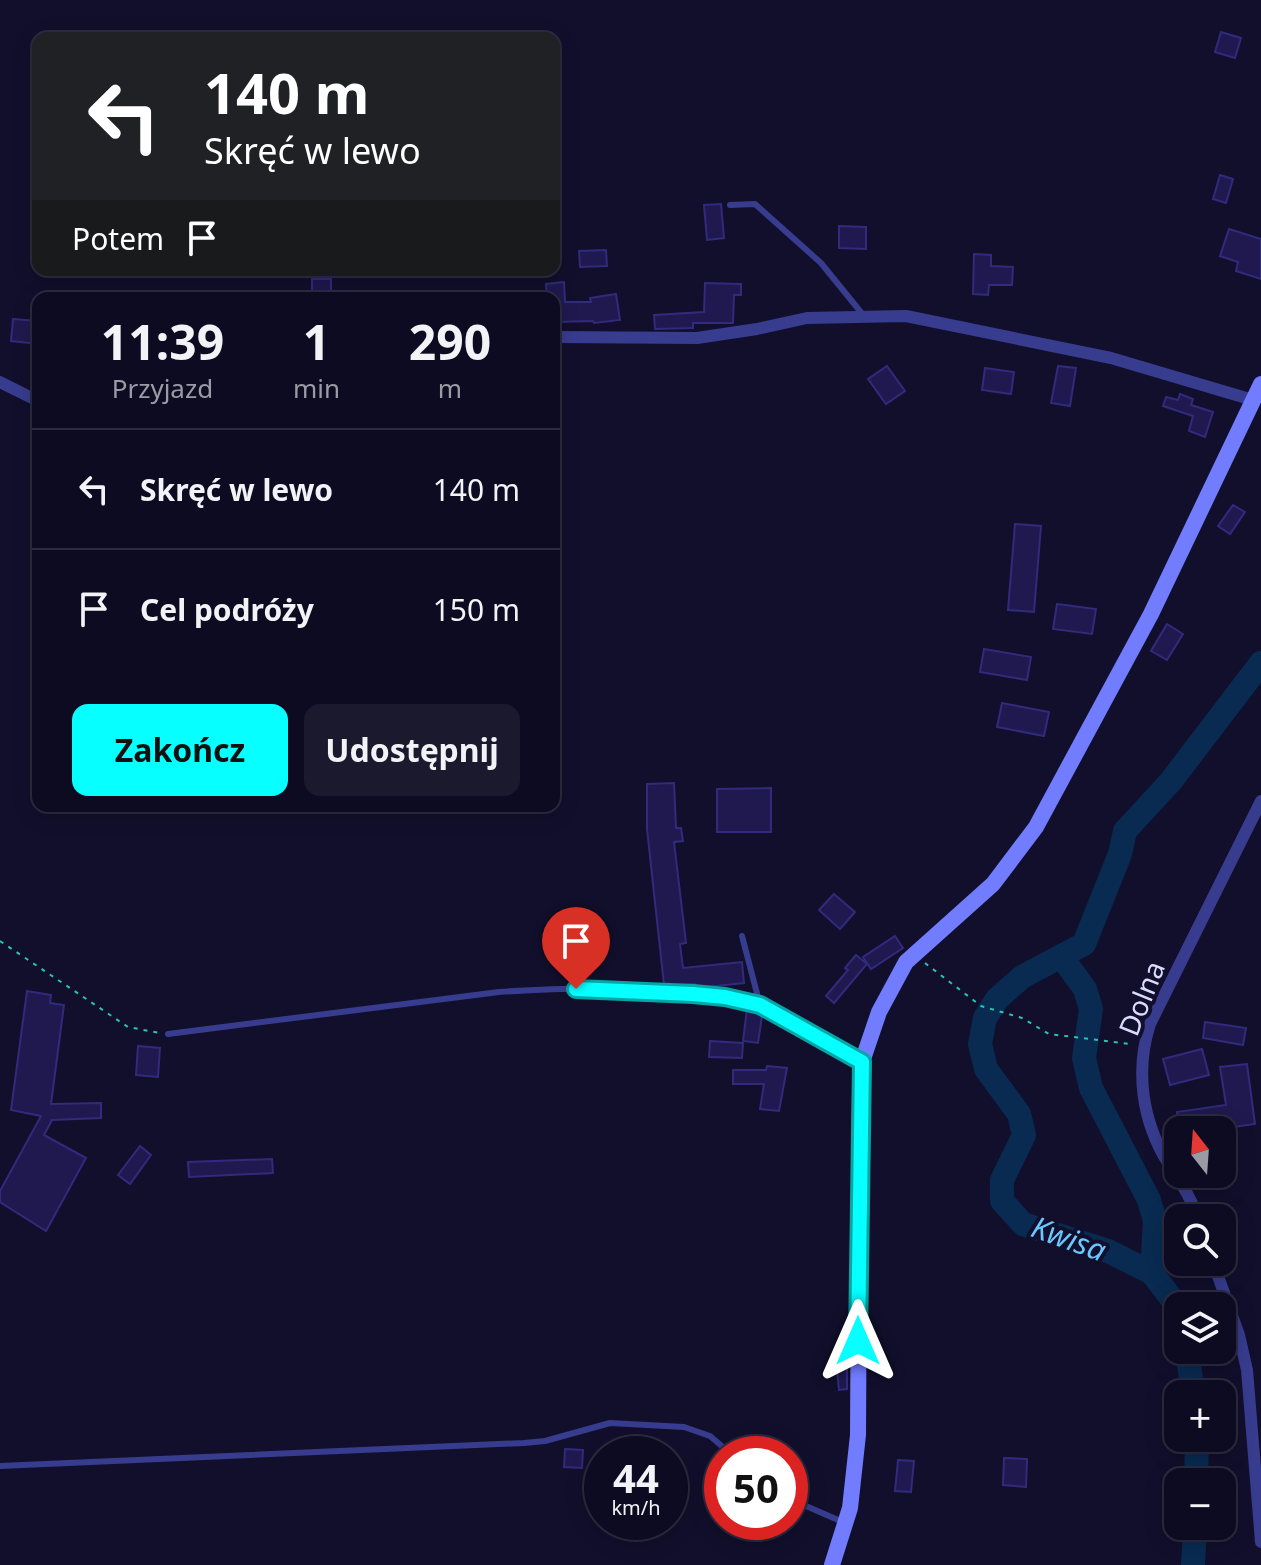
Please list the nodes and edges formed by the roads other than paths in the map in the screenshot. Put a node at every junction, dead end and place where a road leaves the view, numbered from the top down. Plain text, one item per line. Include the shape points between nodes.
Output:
1 (730, 205) dead end
2 (864, 316) junction
3 (560, 337) edge
4 (0, 382) edge
5 (1261, 384) edge
6 (32, 398) edge
7 (1253, 400) junction
8 (1261, 801) edge
9 (742, 936) dead end
10 (760, 1005) junction
11 (168, 1034) road end
12 (862, 1062) junction
13 (1193, 1204) edge
14 (1218, 1276) edge
15 (710, 1436) edge
16 (0, 1466) edge
17 (808, 1507) edge
18 (845, 1523) junction
19 (1261, 1542) edge
20 (832, 1565) edge

1 - 2 lane via 755,204 821,263
2 - 3 street via 807,318 697,338
2 - 7 street via 906,316 985,330 1111,358
4 - 6 street
5 - 7 main road
7 - 12 main road via 1151,614 1036,827 993,884 906,962 879,1012
8 - 13 street, Dolna via 1143,1045 1141,1085 1148,1121
9 - 10 lane
10 - 11 lane via 693,994 551,988
10 - 12 street
12 - 18 main road via 858,1435
14 - 19 street via 1247,1370
15 - 16 lane via 684,1427 610,1423 524,1443
17 - 18 lane
18 - 20 main road

